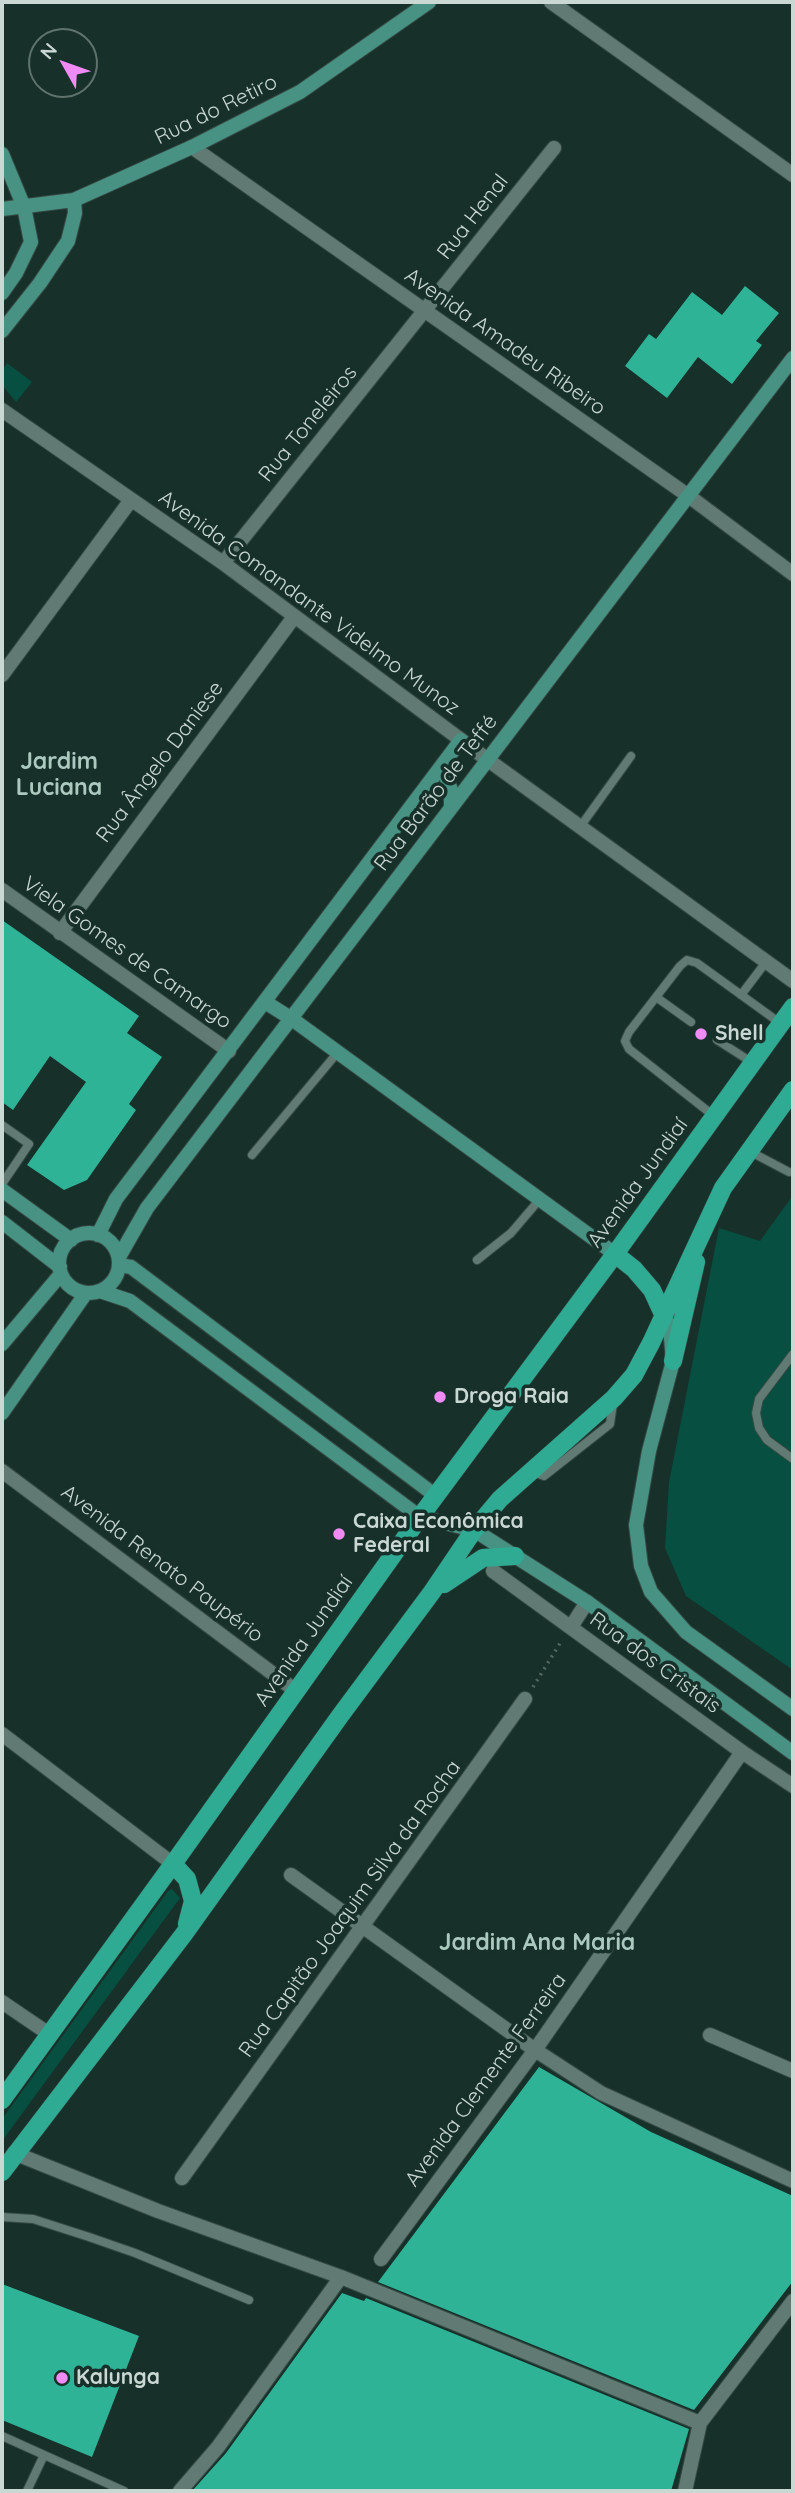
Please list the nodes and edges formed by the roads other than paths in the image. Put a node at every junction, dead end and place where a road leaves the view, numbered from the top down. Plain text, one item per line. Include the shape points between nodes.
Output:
1 (429, 2) edge
2 (551, 2) edge
3 (192, 147) junction
4 (554, 148) dead end
5 (2, 154) edge
6 (793, 176) edge
7 (74, 200) junction
8 (23, 207) junction
9 (2, 209) edge
10 (2, 293) edge
11 (425, 312) junction
12 (2, 331) edge
13 (793, 358) edge
14 (2, 410) edge
15 (690, 497) junction
16 (131, 500) junction
17 (223, 563) junction
18 (793, 574) edge
19 (294, 617) junction
20 (2, 675) edge
21 (461, 740) junction
22 (631, 757) dead end
23 (488, 760) junction
24 (442, 766) junction
25 (451, 806) junction
26 (580, 827) junction
27 (2, 890) edge
28 (60, 933) junction
29 (766, 962) junction
30 (793, 981) edge
31 (741, 995) junction
32 (656, 997) junction
33 (265, 1002) junction
34 (793, 1007) edge
35 (292, 1019) junction
36 (691, 1022) dead end
37 (781, 1024) junction
38 (717, 1040) dead end
39 (229, 1051) junction
40 (338, 1052) junction
41 (753, 1063) junction
42 (793, 1090) edge
43 (714, 1116) junction
44 (2, 1125) edge
45 (749, 1151) junction
46 (252, 1155) dead end
47 (789, 1172) dead end
48 (2, 1184) edge
49 (2, 1190) edge
50 (540, 1199) junction
51 (2, 1222) edge
52 (704, 1226) junction
53 (98, 1234) junction
54 (71, 1240) junction
55 (615, 1254) junction
56 (477, 1260) dead end
57 (119, 1261) junction
58 (60, 1270) junction
59 (93, 1292) junction
60 (663, 1314) junction
61 (2, 1344) edge
62 (793, 1353) edge
63 (673, 1361) junction
64 (2, 1413) edge
65 (793, 1459) edge
66 (2, 1471) edge
67 (436, 1496) junction
68 (420, 1517) junction
69 (474, 1530) junction
70 (515, 1556) junction
71 (493, 1571) dead end
72 (432, 1592) junction
73 (587, 1602) junction
74 (571, 1627) junction
75 (296, 1691) junction
76 (525, 1699) road end
77 (793, 1709) edge
78 (2, 1734) edge
79 (742, 1752) junction
80 (793, 1753) edge
81 (793, 1786) edge
82 (173, 1864) junction
83 (291, 1875) dead end
84 (362, 1928) junction
85 (184, 1934) junction
86 (2, 2002) edge
87 (48, 2034) junction
88 (710, 2035) dead end
89 (535, 2050) junction
90 (793, 2071) edge
91 (2, 2100) edge
92 (15, 2152) junction
93 (2, 2172) edge
94 (183, 2178) dead end
95 (793, 2181) edge
96 (2, 2217) edge
97 (382, 2259) dead end
98 (341, 2277) junction
99 (249, 2300) dead end
100 (793, 2301) edge
101 (700, 2423) junction
102 (2, 2436) edge
103 (44, 2455) junction
104 (27, 2491) edge
105 (124, 2491) edge
106 (180, 2491) edge
107 (685, 2491) edge

1 - 3 main road, Rua do Retiro via 300,92
2 - 6 street
3 - 7 main road, Rua do Retiro
3 - 11 street, Avenida Amadeu Ribeiro
4 - 11 street, Rua Henal
5 - 8 main road
7 - 8 main road, Rua do Retiro
7 - 12 main road via 68,241
8 - 9 main road, Rua do Retiro
8 - 10 main road via 31,242
11 - 15 street, Avenida Amadeu Ribeiro
11 - 17 street, Rua Toneleiros
13 - 15 main road, Rua Barão de Teffé
14 - 16 street, Avenida Comandante Videlmo Munoz
15 - 18 street, Avenida Amadeu Ribeiro
15 - 23 main road, Rua Barão de Teffé
16 - 17 street, Avenida Comandante Videlmo Munoz
16 - 20 street
17 - 19 street, Avenida Comandante Videlmo Munoz
19 - 21 street, Avenida Comandante Videlmo Munoz
19 - 28 street, Rua Ângelo Daniese
21 - 23 street, Avenida Comandante Videlmo Munoz
21 - 24 main road, Rua Barão de Teffé
22 - 26 lane
23 - 25 main road, Rua Barão de Teffé
23 - 26 street, Avenida Comandante Videlmo Munoz
24 - 25 main road via 451,790
24 - 33 main road, Rua Barão de Teffé
25 - 35 main road, Rua Barão de Teffé
26 - 29 street, Avenida Comandante Videlmo Munoz
27 - 28 street, Viela Gomes de Camargo
28 - 39 street, Viela Gomes de Camargo
29 - 30 street, Avenida Comandante Videlmo Munoz
29 - 31 lane
31 - 32 lane via 687,960
31 - 37 lane
32 - 36 lane
32 - 43 lane via 625,1041 629,1049
33 - 35 main road
33 - 39 main road, Rua Barão de Teffé
34 - 37 main road, Avenida Jundiaí
35 - 40 main road
35 - 57 main road, Rua Barão de Teffé via 147,1208
37 - 41 main road, Avenida Jundiaí
38 - 41 lane
39 - 53 main road, Rua Barão de Teffé via 116,1199
40 - 46 lane
40 - 50 main road
41 - 43 main road, Avenida Jundiaí
42 - 45 main road
43 - 55 main road, Avenida Jundiaí
44 - 48 lane via 29,1144
45 - 47 lane
45 - 52 main road
49 - 54 main road
50 - 55 main road
50 - 56 lane via 511,1233
51 - 58 main road
52 - 60 main road
52 - 63 main road
53 - 54 main road
53 - 57 main road via 112,1243
54 - 58 main road via 62,1252
55 - 60 main road via 652,1290
55 - 67 main road, Avenida Jundiaí
57 - 59 main road via 113,1281
57 - 67 main road
58 - 59 main road via 71,1287
58 - 61 main road
59 - 64 main road
59 - 68 main road via 130,1301
60 - 63 main road via 670,1327
60 - 69 main road via 634,1375 614,1398 500,1499
62 - 65 lane via 759,1399 756,1413 767,1440
63 - 77 main road via 649,1451 636,1525 641,1566 651,1592 686,1632
66 - 75 street, Avenida Renato Paupério
67 - 68 main road, Avenida Jundiaí
68 - 69 main road
68 - 75 main road, Avenida Jundiaí
69 - 70 main road
69 - 72 main road
70 - 72 main road via 483,1558
70 - 73 main road
71 - 74 street, Rua dos Cristais
72 - 85 main road
73 - 74 street
73 - 80 main road
74 - 79 street, Rua dos Cristais
75 - 82 main road, Avenida Jundiaí
76 - 84 street, Rua Capitão Joaquim Silva da Rocha
78 - 82 street
79 - 81 street, Rua dos Cristais
79 - 89 street, Avenida Clemente Ferreira
82 - 85 main road via 187,1879 193,1901
82 - 87 main road, Avenida Jundiaí
83 - 84 street
84 - 89 street
84 - 94 street, Rua Capitão Joaquim Silva da Rocha
85 - 92 main road
86 - 87 street
87 - 91 main road, Avenida Jundiaí
88 - 90 street
89 - 95 street via 601,2093
89 - 97 street, Avenida Clemente Ferreira
92 - 93 main road
92 - 98 street via 158,2211
96 - 99 lane via 33,2220 101,2241
98 - 101 street
98 - 106 street via 218,2447
100 - 101 street
101 - 107 street
102 - 103 lane
103 - 104 lane
103 - 105 lane

